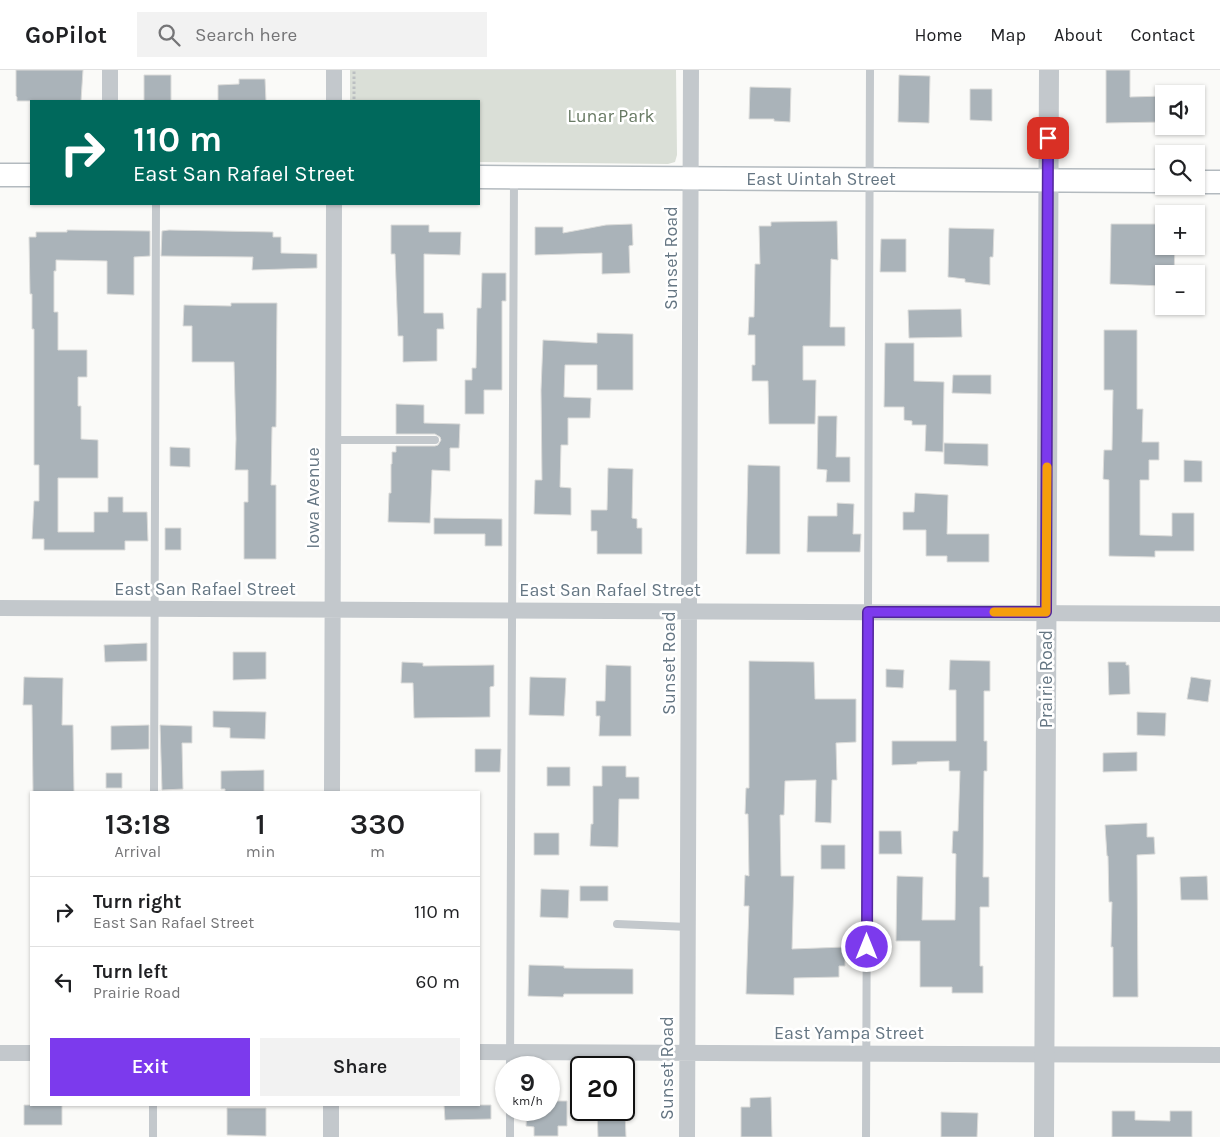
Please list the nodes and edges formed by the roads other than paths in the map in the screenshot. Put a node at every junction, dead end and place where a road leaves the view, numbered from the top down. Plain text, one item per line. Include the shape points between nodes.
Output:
1 (110, 70) edge
2 (334, 70) edge
3 (691, 70) edge
4 (870, 70) edge
5 (1048, 70) edge
6 (110, 100) edge
7 (334, 100) edge
8 (0, 175) edge
9 (30, 175) edge
10 (480, 177) edge
11 (514, 177) junction
12 (691, 178) junction
13 (869, 179) junction
14 (1048, 181) junction
15 (1155, 182) edge
16 (1205, 182) edge
17 (1220, 182) edge
18 (156, 205) edge
19 (334, 205) edge
20 (333, 440) junction
21 (435, 440) dead end
22 (0, 608) edge
23 (154, 609) junction
24 (333, 610) junction
25 (513, 610) junction
26 (689, 610) junction
27 (868, 612) junction
28 (1046, 612) junction
29 (1220, 614) edge
30 (154, 791) edge
31 (332, 791) edge
32 (617, 924) dead end
33 (688, 927) junction
34 (480, 1052) edge
35 (687, 1052) junction
36 (0, 1053) edge
37 (30, 1053) edge
38 (866, 1053) junction
39 (1044, 1054) junction
40 (1220, 1055) edge
41 (495, 1056) edge
42 (510, 1056) edge
43 (560, 1058) edge
44 (153, 1106) edge
45 (331, 1106) edge
46 (510, 1121) edge
47 (153, 1137) edge
48 (331, 1137) edge
49 (510, 1137) edge
50 (687, 1137) edge
51 (866, 1137) edge
52 (1044, 1137) edge

1 - 6 street
2 - 7 street
3 - 12 street, Sunset Road
4 - 13 lane
5 - 14 street, Prairie Road
8 - 9 main road
10 - 11 main road, East Uintah Street
11 - 12 main road, East Uintah Street
11 - 25 lane
12 - 13 main road, East Uintah Street
12 - 26 street, Sunset Road
13 - 14 main road, East Uintah Street
13 - 27 lane
14 - 15 main road, East Uintah Street
14 - 28 street, Prairie Road
16 - 17 main road
18 - 23 lane
19 - 20 street, Iowa Avenue
20 - 21 lane
20 - 24 street, Iowa Avenue
22 - 23 street, East San Rafael Street
23 - 24 street, East San Rafael Street
23 - 30 lane
24 - 25 street, East San Rafael Street
24 - 31 street, Iowa Avenue
25 - 26 street, East San Rafael Street
25 - 42 lane
26 - 27 street, East San Rafael Street
26 - 33 street, Sunset Road
27 - 28 street, East San Rafael Street
27 - 38 lane
28 - 29 street, East San Rafael Street
28 - 39 street, Prairie Road
32 - 33 lane
33 - 35 street, Sunset Road
34 - 41 street, East Yampa Street
35 - 38 street, East Yampa Street
35 - 43 street, East Yampa Street
35 - 50 street, Sunset Road
36 - 37 street
38 - 39 street, East Yampa Street
38 - 51 lane
39 - 40 street, East Yampa Street
39 - 52 street, Prairie Road
44 - 47 lane
45 - 48 street
46 - 49 lane

